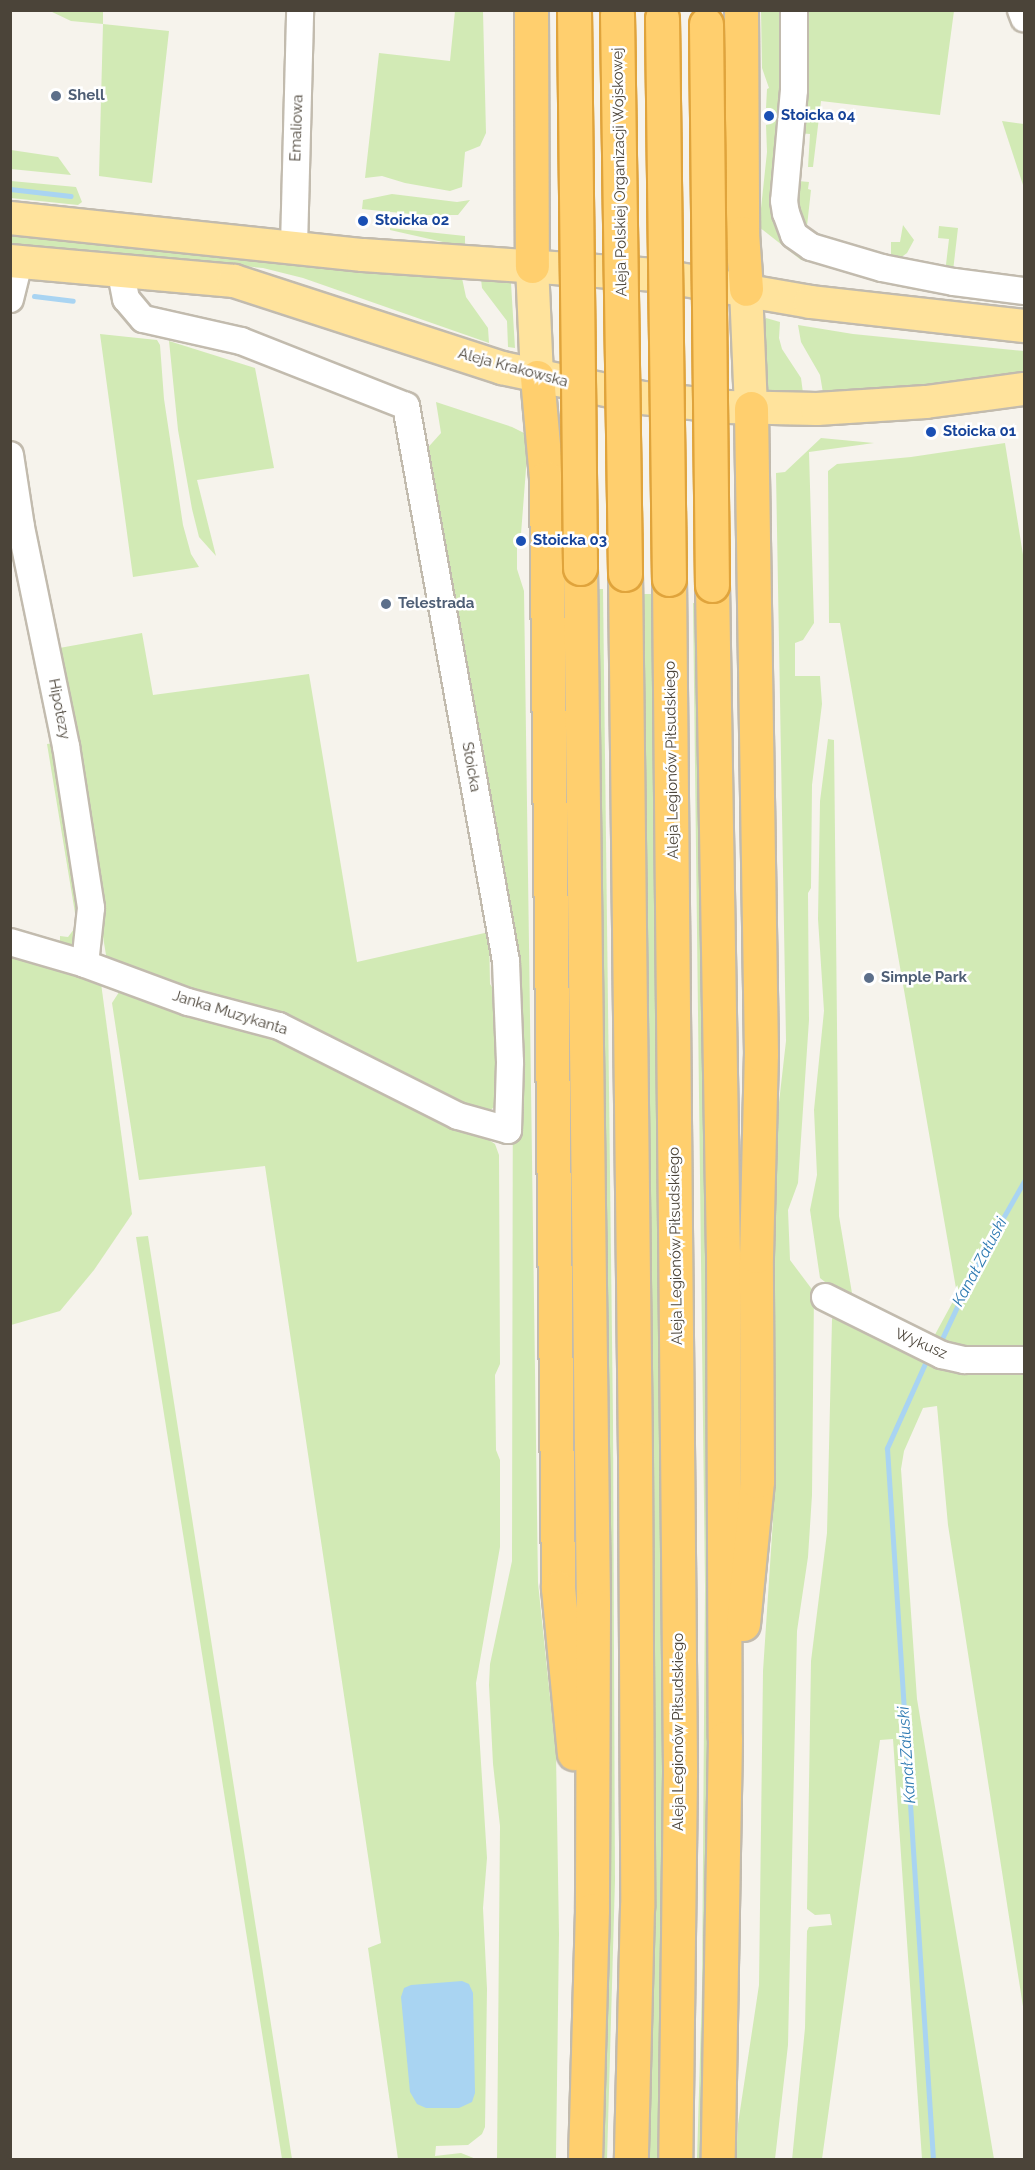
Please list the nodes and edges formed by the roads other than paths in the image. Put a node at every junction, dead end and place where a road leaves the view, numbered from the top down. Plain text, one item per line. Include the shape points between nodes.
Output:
1 (300, 10) edge
2 (531, 10) edge
3 (574, 10) edge
4 (741, 10) edge
5 (794, 10) edge
6 (1021, 10) edge
7 (617, 12) edge
8 (662, 14) edge
9 (706, 17) edge
10 (1024, 18) edge
11 (10, 218) edge
12 (294, 246) junction
13 (15, 262) edge
14 (532, 266) junction
15 (121, 273) junction
16 (746, 289) junction
17 (1024, 291) edge
18 (10, 299) edge
19 (1024, 326) edge
20 (537, 376) junction
21 (1024, 388) edge
22 (751, 408) junction
23 (10, 455) edge
24 (10, 942) edge
25 (85, 964) junction
26 (508, 1130) joint
27 (825, 1297) dead end
28 (1024, 1360) edge
29 (725, 1738) junction
30 (592, 1910) junction
31 (585, 2160) edge
32 (631, 2160) edge
33 (675, 2160) edge
34 (718, 2160) edge

1 - 12 street, Emaliowa
2 - 14 highway
3 - 30 highway, bridge via 593,1605
4 - 16 highway
5 - 17 street via 794,90 784,201 794,235 811,247 882,268
6 - 10 street
7 - 32 highway, Aleja Polskiej Organizacji Wojskowej, bridge via 635,1505 637,1907
8 - 33 highway, Aleja Legionów Piłsudskiego, bridge via 680,1749
9 - 29 highway, bridge via 724,1265
11 - 12 main road
12 - 14 main road via 480,265
13 - 15 main road, Aleja Krakowska
13 - 18 street
14 - 16 main road via 656,275
14 - 20 main road
15 - 20 main road, Aleja Krakowska via 234,281
15 - 26 street, Stoicka via 126,299 143,319 241,341 406,406 506,961
16 - 19 main road via 810,302
16 - 22 main road
20 - 22 main road, Aleja Krakowska via 643,398
20 - 30 highway via 546,478 558,1588
21 - 22 main road, Aleja Krakowska via 866,407
22 - 29 highway via 761,1054 756,1256 757,1481 744,1618
23 - 25 street, Hipotezy via 66,746 91,908
24 - 25 street, Janka Muzykanta
25 - 26 street, Janka Muzykanta via 188,1002 279,1026 458,1116
27 - 28 street, Wykusz via 942,1355 964,1360
29 - 34 highway
30 - 31 highway

